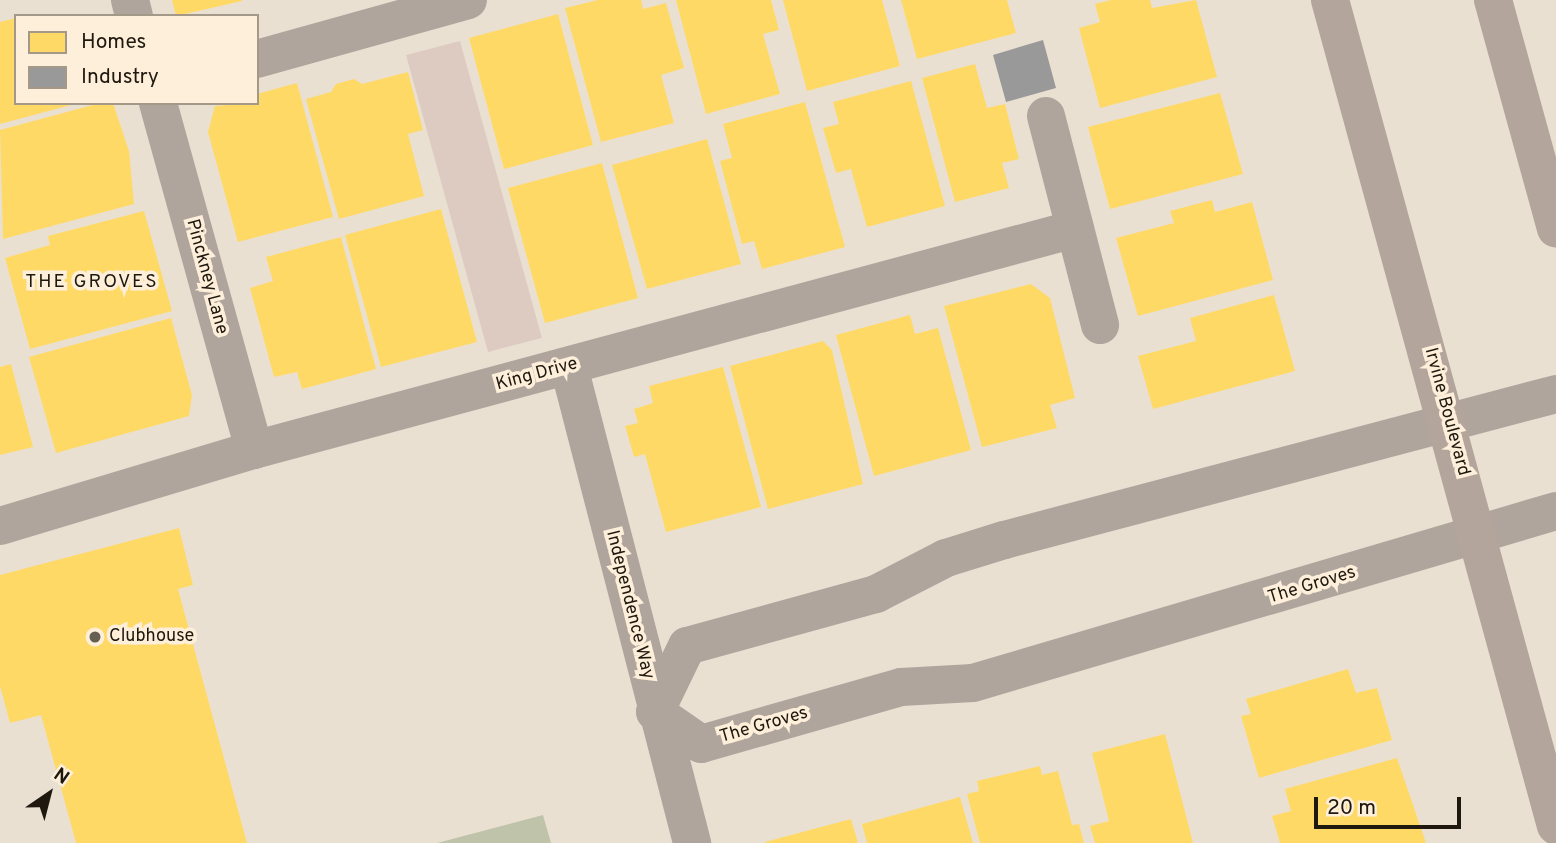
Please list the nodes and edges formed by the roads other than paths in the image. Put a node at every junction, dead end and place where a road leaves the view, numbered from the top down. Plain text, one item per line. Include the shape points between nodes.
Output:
1 (468, 0) edge
2 (1330, 0) edge
3 (1493, 0) edge
4 (259, 58) edge
5 (159, 105) edge
6 (1046, 116) dead end
7 (1556, 228) edge
8 (1075, 229) junction
9 (1100, 325) dead end
10 (569, 367) junction
11 (1556, 394) edge
12 (1449, 422) junction
13 (254, 450) junction
14 (1556, 511) edge
15 (0, 526) edge
16 (1479, 535) junction
17 (655, 712) junction
18 (1556, 825) edge
19 (692, 843) edge

1 - 4 street
2 - 12 main road, Irvine Boulevard
3 - 7 main road
5 - 13 street, Pinckney Lane
6 - 8 street
8 - 9 street
8 - 10 street, King Drive
10 - 13 street, King Drive
10 - 17 street, Independence Way
11 - 12 street
12 - 16 main road, Irvine Boulevard
12 - 17 street via 1004,540 946,558 876,594 688,646
13 - 15 street, King Drive
14 - 16 street, The Groves
16 - 17 street, The Groves via 1034,669 973,683 901,687 701,744
16 - 18 main road, Irvine Boulevard
17 - 19 street, Independence Way

